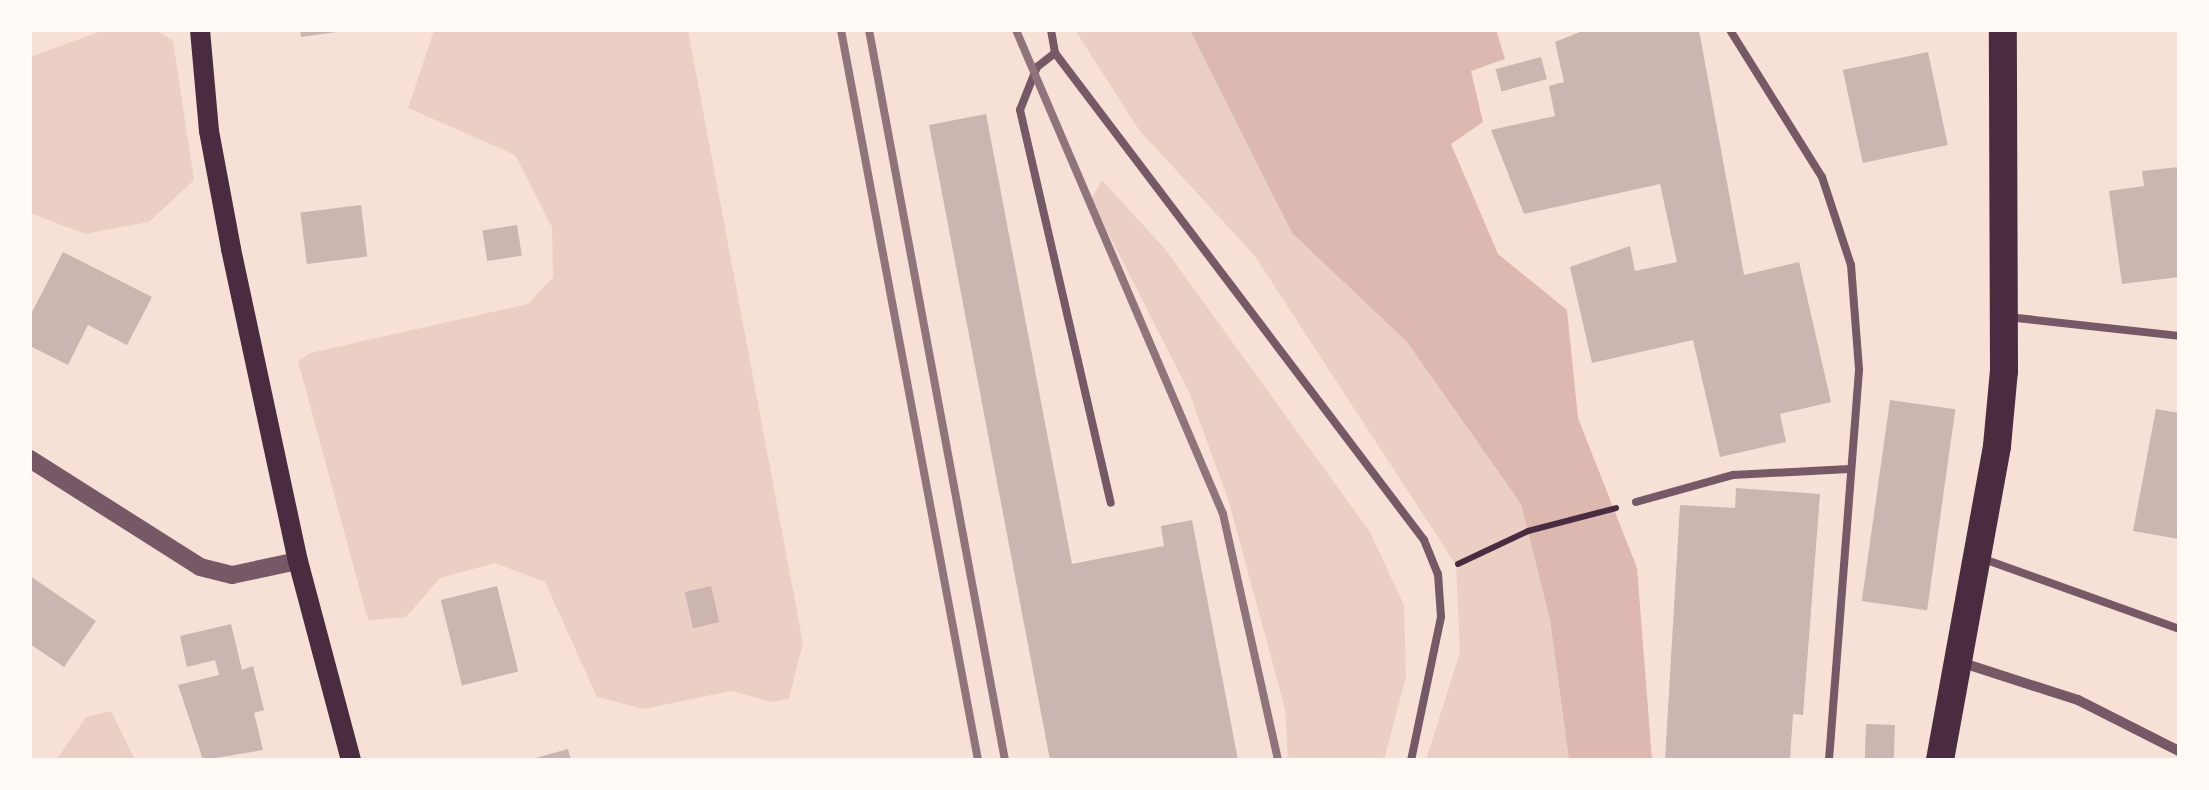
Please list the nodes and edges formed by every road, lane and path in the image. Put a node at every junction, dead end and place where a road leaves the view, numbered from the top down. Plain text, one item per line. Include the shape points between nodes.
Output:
1 (200, 30) edge
2 (1051, 30) edge
3 (1730, 30) edge
4 (2009, 31) edge
5 (1054, 54) junction
6 (2003, 316) junction
7 (2179, 336) edge
8 (30, 459) edge
9 (1849, 469) junction
10 (1636, 502) dead end
11 (1111, 503) dead end
12 (1614, 509) dead end
13 (1977, 557) junction
14 (298, 561) junction
15 (1438, 574) junction
16 (2179, 630) edge
17 (1959, 661) junction
18 (2179, 751) edge
19 (352, 760) edge
20 (1411, 760) edge
21 (1830, 760) edge
22 (1940, 760) edge

1 - 14 main road via 230,248
2 - 5 lane
3 - 9 lane via 1822,177 1850,264 1859,370
4 - 6 highway
5 - 11 lane via 1038,67 1020,110
5 - 15 lane via 1375,468 1424,540
6 - 7 lane
6 - 13 highway via 1997,446
8 - 14 street via 200,568 232,575
9 - 10 lane via 1733,475
9 - 21 lane
12 - 15 path via 1528,532
13 - 16 lane
13 - 17 highway
14 - 19 main road
15 - 20 lane via 1441,618
17 - 18 street via 2078,700
17 - 22 highway

